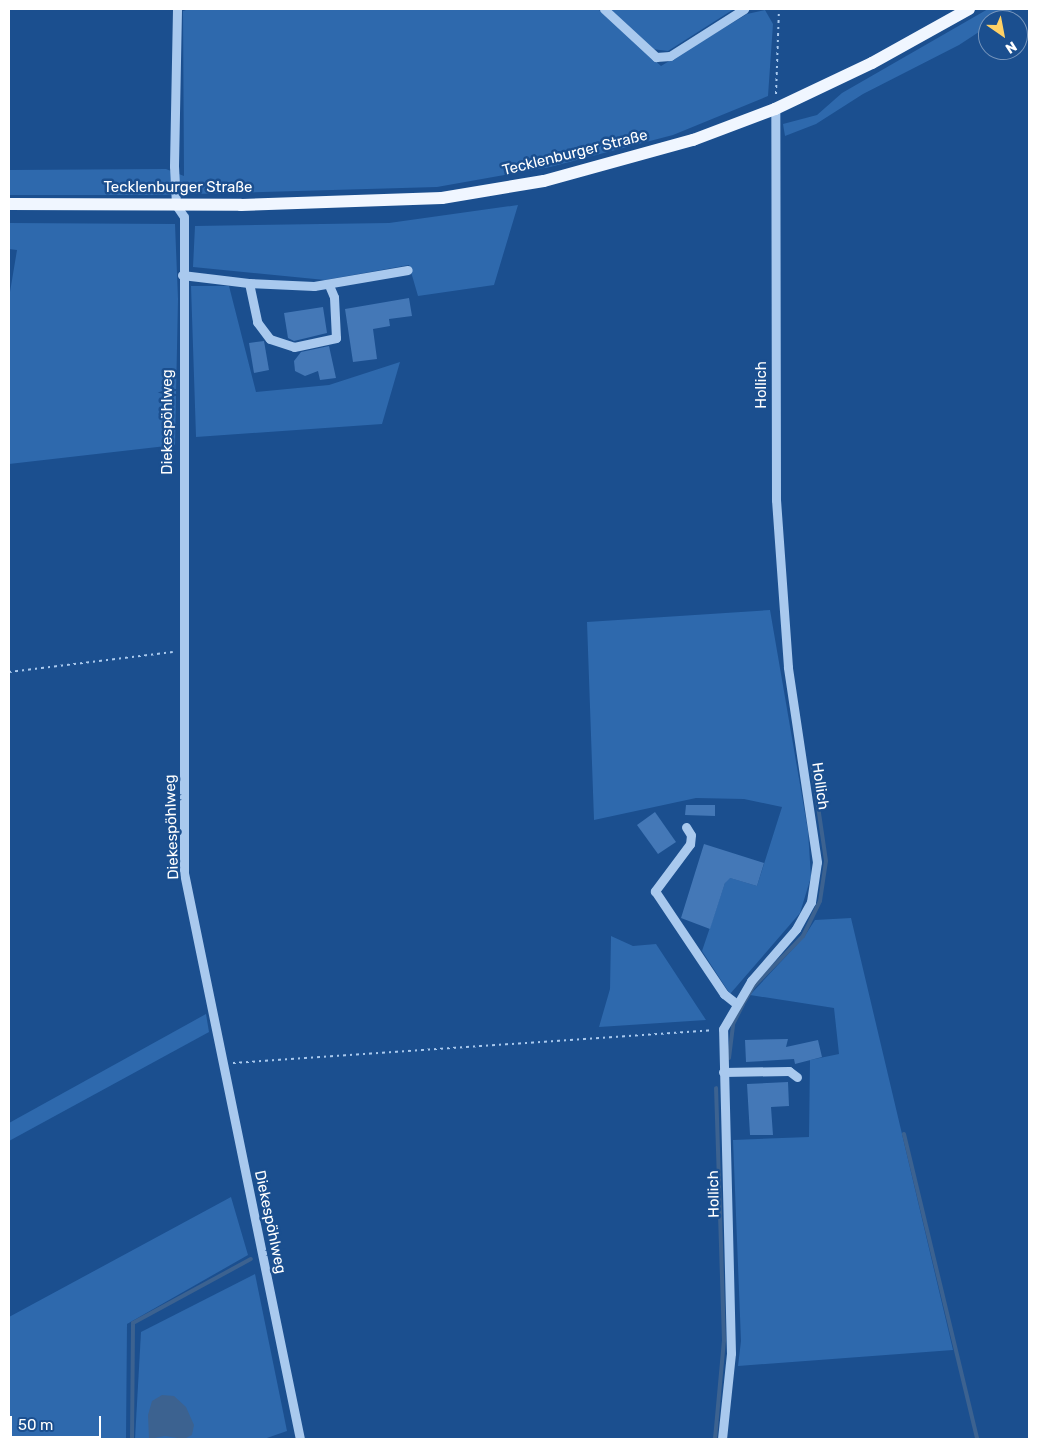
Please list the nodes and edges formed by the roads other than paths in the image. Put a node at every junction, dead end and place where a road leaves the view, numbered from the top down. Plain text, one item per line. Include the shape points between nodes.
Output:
1 (177, 9) edge
2 (604, 9) edge
3 (744, 9) edge
4 (970, 9) edge
5 (775, 109) junction
6 (9, 204) edge
7 (176, 205) junction
8 (408, 270) dead end
9 (182, 275) junction
10 (249, 283) junction
11 (329, 285) junction
12 (686, 827) dead end
13 (738, 1004) junction
14 (723, 1072) junction
15 (797, 1077) dead end
16 (300, 1439) edge
17 (722, 1439) edge

1 - 7 street, Diekespöhlweg
2 - 3 street via 656,57 670,56
4 - 5 main road, Tecklenburger Straße via 864,67
5 - 7 main road, Tecklenburger Straße via 693,140 544,180 442,198
5 - 13 street, Hollich via 776,500 788,667 817,862 811,902 796,929 750,981
6 - 7 main road, Tecklenburger Straße
7 - 9 street, Diekespöhlweg via 184,217
8 - 11 street
9 - 10 street
9 - 16 street, Diekespöhlweg via 184,873
10 - 11 street
10 - 11 street via 257,322 270,340 294,347 336,338 334,297
12 - 13 street via 691,835 690,844 655,891 724,994
13 - 14 street, Hollich via 723,1029
14 - 15 street via 789,1071
14 - 17 street, Hollich via 731,1353

